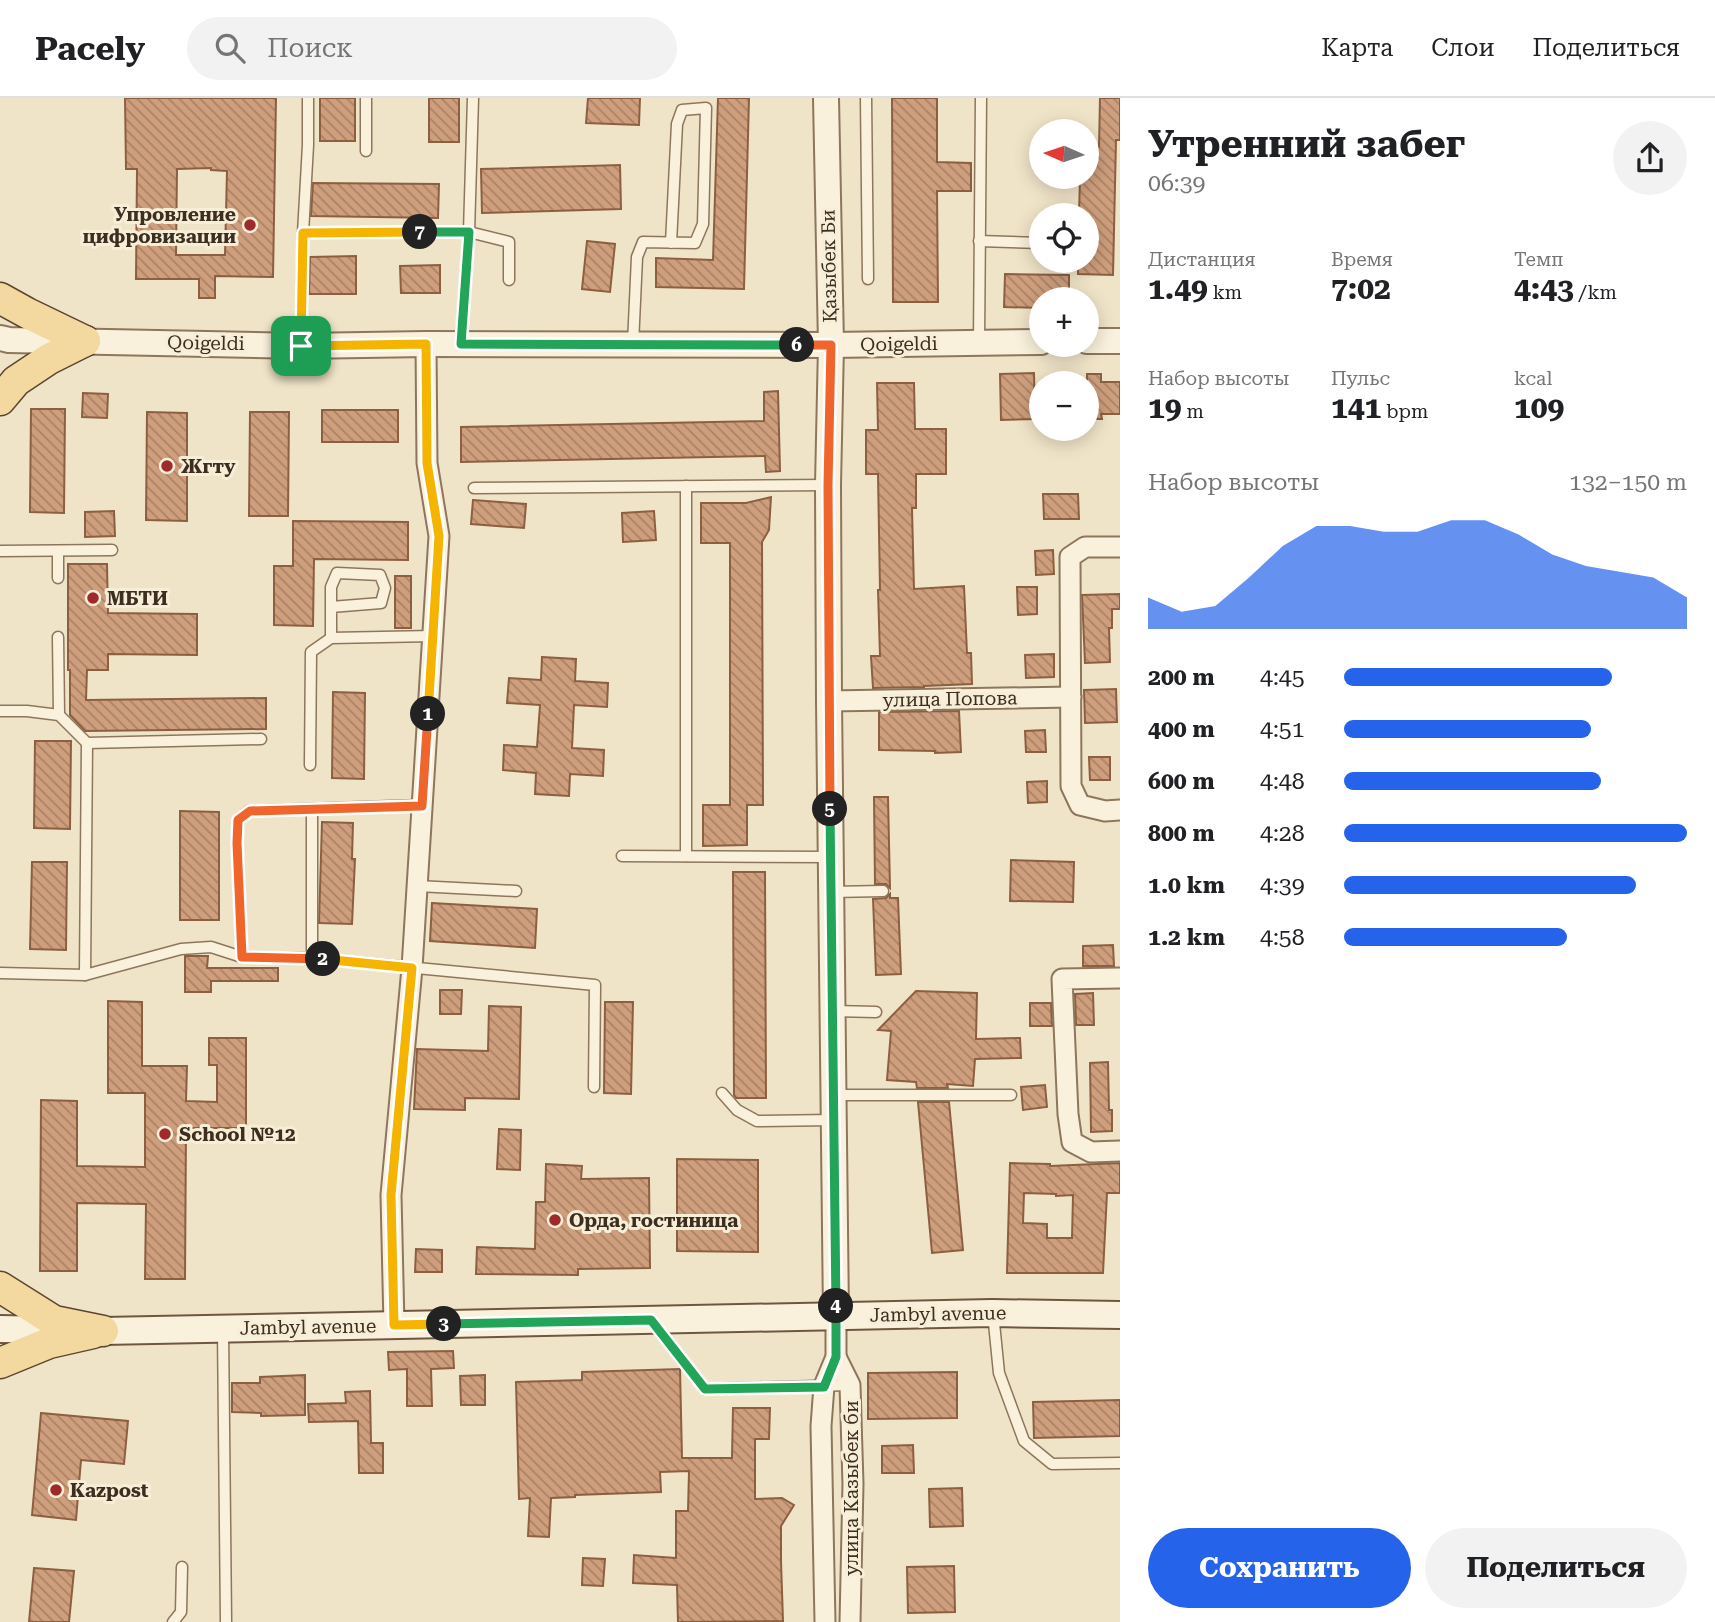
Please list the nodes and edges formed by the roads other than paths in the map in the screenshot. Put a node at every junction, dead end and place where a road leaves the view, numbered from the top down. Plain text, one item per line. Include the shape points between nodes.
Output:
1 (308, 98) edge
2 (366, 98) edge
3 (473, 98) edge
4 (826, 98) edge
5 (866, 98) edge
6 (981, 98) edge
7 (366, 151) dead end
8 (469, 232) junction
9 (303, 233) junction
10 (979, 242) junction
11 (671, 243) junction
12 (1029, 243) edge
13 (868, 279) dead end
14 (509, 280) dead end
15 (0, 298) edge
16 (0, 338) edge
17 (85, 341) junction
18 (1099, 341) edge
19 (1120, 341) edge
20 (1029, 342) edge
21 (979, 343) junction
22 (426, 344) junction
23 (461, 344) junction
24 (634, 344) junction
25 (831, 345) junction
26 (301, 346) junction
27 (0, 400) edge
28 (828, 485) junction
29 (686, 486) junction
30 (474, 488) dead end
31 (1120, 547) edge
32 (112, 550) dead end
33 (0, 551) edge
34 (58, 551) junction
35 (58, 578) dead end
36 (331, 607) junction
37 (433, 636) junction
38 (58, 637) dead end
39 (331, 638) junction
40 (1071, 696) junction
41 (829, 701) junction
42 (0, 711) edge
43 (59, 715) junction
44 (261, 739) dead end
45 (87, 743) junction
46 (310, 765) dead end
47 (422, 806) junction
48 (312, 809) junction
49 (1120, 810) edge
50 (622, 856) dead end
51 (686, 856) junction
52 (831, 857) junction
53 (417, 886) junction
54 (516, 891) dead end
55 (883, 891) dead end
56 (831, 892) junction
57 (242, 957) junction
58 (312, 958) junction
59 (412, 968) junction
60 (0, 973) edge
61 (85, 975) junction
62 (1120, 978) edge
63 (832, 1011) junction
64 (876, 1012) dead end
65 (594, 1087) dead end
66 (722, 1093) dead end
67 (833, 1095) junction
68 (1011, 1095) dead end
69 (834, 1120) junction
70 (1120, 1151) edge
71 (0, 1287) edge
72 (992, 1313) junction
73 (1120, 1315) edge
74 (836, 1316) junction
75 (651, 1320) junction
76 (394, 1325) junction
77 (223, 1328) junction
78 (0, 1329) edge
79 (103, 1331) junction
80 (836, 1357) junction
81 (0, 1363) edge
82 (850, 1385) junction
83 (824, 1387) junction
84 (1120, 1463) edge
85 (182, 1567) dead end
86 (173, 1622) edge
87 (226, 1622) edge
88 (825, 1622) edge
89 (850, 1622) edge

1 - 9 lane
2 - 7 lane
3 - 8 lane
4 - 25 street, Қазыбек Би
5 - 13 lane
6 - 10 lane
8 - 9 lane
8 - 14 lane via 509,242
8 - 23 lane
9 - 26 lane
10 - 12 lane
10 - 21 lane
11 - 11 lane via 695,243 703,224 706,108 682,110 677,124
11 - 24 lane via 643,242 637,257
15 - 17 main road
16 - 17 street, Qoigeldi
17 - 26 street, Qoigeldi
17 - 27 main road via 16,381
18 - 19 street
20 - 21 street, Qoigeldi
21 - 25 street, Qoigeldi
22 - 23 street, Qoigeldi
22 - 26 street, Qoigeldi
22 - 37 street via 427,463 439,536
23 - 24 street, Qoigeldi
24 - 25 street, Qoigeldi
25 - 28 street, Қазыбек Би
28 - 29 lane
28 - 41 street, Қазыбек Би
29 - 30 lane
29 - 51 lane
31 - 40 street via 1085,547 1070,557
32 - 34 lane
33 - 34 lane
34 - 35 lane
36 - 36 lane via 337,573 380,575 385,588 381,603
36 - 39 lane
37 - 39 lane
37 - 47 street
38 - 43 lane
39 - 46 lane via 311,652
40 - 41 street, улица Попова
40 - 49 street via 1071,786 1080,805
41 - 52 street, Қазыбек Би
42 - 43 lane
43 - 45 lane
44 - 45 lane
45 - 61 lane
47 - 48 lane
47 - 53 street
48 - 57 lane via 250,811 238,820
48 - 58 lane
50 - 51 lane
51 - 52 lane
52 - 56 street, Қазыбек Би
53 - 54 lane
53 - 59 street
55 - 56 lane
56 - 63 street, Қазыбек Би
57 - 58 lane
57 - 61 lane via 211,947 181,949
58 - 59 lane
59 - 65 lane via 595,985
59 - 76 street via 391,1195
60 - 61 lane
62 - 70 street via 1062,979 1072,1142 1091,1152
63 - 64 lane
63 - 67 street, Қазыбек Би
66 - 69 lane via 737,1110 757,1121
67 - 68 lane
67 - 69 street, Қазыбек Би
69 - 74 street, Қазыбек Би
71 - 79 main road via 54,1321
72 - 73 main road, Jambyl avenue
72 - 74 main road, Jambyl avenue
72 - 84 lane via 999,1373 1024,1441 1052,1464
74 - 75 main road, Jambyl avenue
74 - 80 street, улица Казыбек би
75 - 76 main road, Jambyl avenue
75 - 83 lane via 705,1389
76 - 77 main road, Jambyl avenue
77 - 79 main road, Jambyl avenue
77 - 87 lane
78 - 79 main road, Jambyl avenue
79 - 81 main road via 49,1343
80 - 82 street, улица Казыбек би
80 - 83 street, улица Казыбек би
82 - 83 lane
82 - 89 street, улица Казыбек би
83 - 88 street, улица Казыбек би
85 - 86 lane via 181,1612

